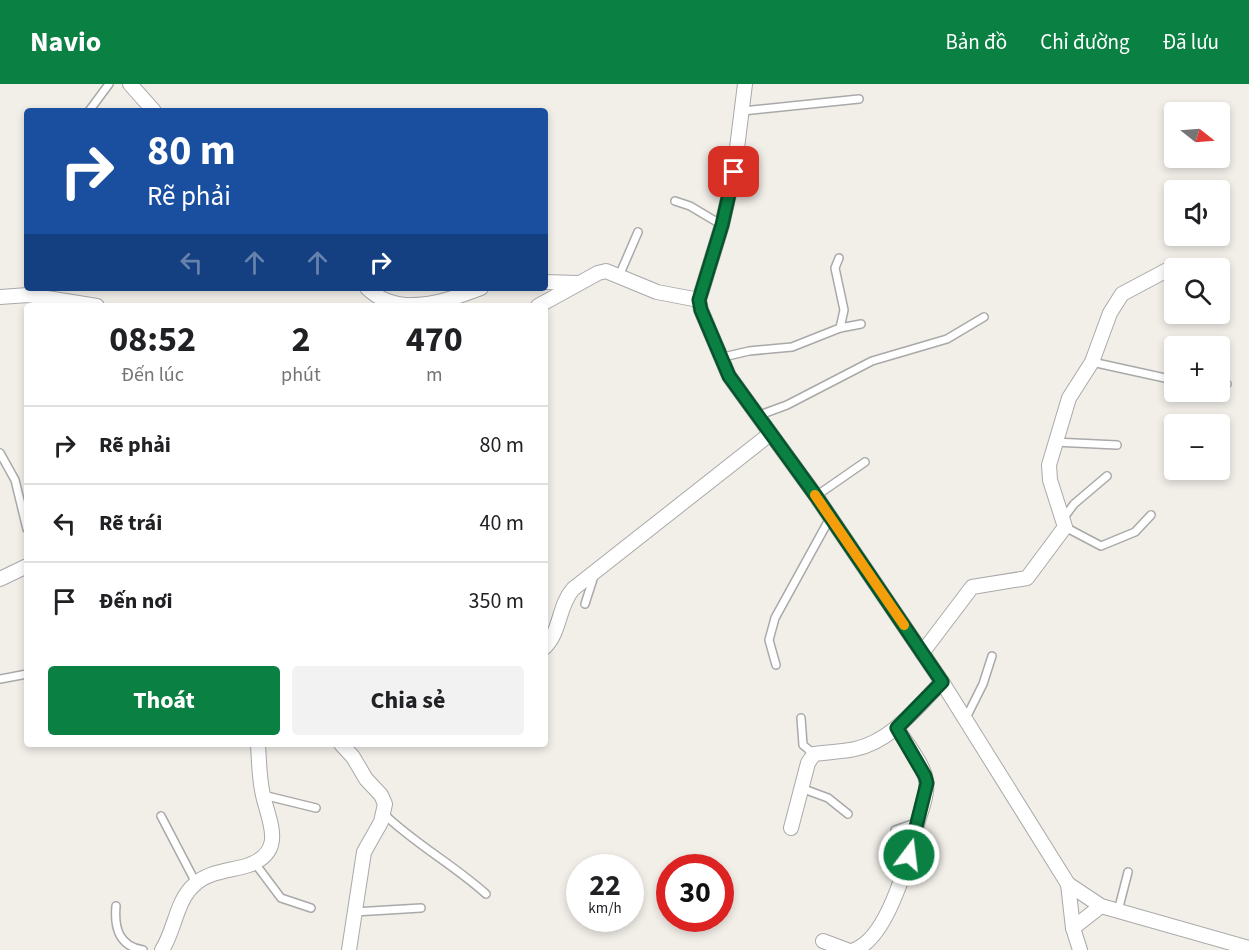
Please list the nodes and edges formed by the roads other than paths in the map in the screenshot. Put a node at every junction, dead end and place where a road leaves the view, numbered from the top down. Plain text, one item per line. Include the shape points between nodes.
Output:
1 (109, 84) edge
2 (130, 84) edge
3 (745, 84) edge
4 (859, 99) dead end
5 (91, 108) edge
6 (151, 108) edge
7 (743, 111) junction
8 (675, 201) dead end
9 (722, 225) junction
10 (638, 232) dead end
11 (839, 258) dead end
12 (1164, 272) edge
13 (619, 276) junction
14 (548, 282) edge
15 (580, 283) junction
16 (371, 291) edge
17 (473, 291) edge
18 (0, 297) edge
19 (699, 300) junction
20 (78, 303) edge
21 (405, 303) edge
22 (433, 303) edge
23 (543, 303) edge
24 (984, 317) dead end
25 (861, 324) dead end
26 (840, 328) junction
27 (719, 358) junction
28 (1092, 362) junction
29 (1164, 378) edge
30 (757, 416) junction
31 (770, 434) junction
32 (1054, 442) junction
33 (1117, 445) dead end
34 (0, 453) edge
35 (865, 462) dead end
36 (1107, 476) dead end
37 (816, 496) junction
38 (1151, 515) dead end
39 (24, 517) edge
40 (830, 518) junction
41 (1064, 523) junction
42 (24, 567) edge
43 (596, 571) junction
44 (0, 579) edge
45 (585, 604) dead end
46 (548, 644) edge
47 (922, 653) junction
48 (992, 656) dead end
49 (776, 665) dead end
50 (24, 675) edge
51 (0, 679) edge
52 (942, 682) junction
53 (801, 718) dead end
54 (965, 720) junction
55 (897, 728) junction
56 (258, 747) edge
57 (344, 747) edge
58 (814, 754) junction
59 (801, 788) junction
60 (263, 795) junction
61 (316, 808) dead end
62 (384, 814) junction
63 (848, 814) dead end
64 (161, 816) dead end
65 (918, 822) junction
66 (791, 828) dead end
67 (895, 830) dead end
68 (254, 862) junction
69 (1128, 872) dead end
70 (195, 882) junction
71 (1068, 884) junction
72 (486, 894) dead end
73 (116, 906) dead end
74 (1101, 906) junction
75 (311, 908) dead end
76 (421, 909) dead end
77 (1118, 911) junction
78 (354, 912) junction
79 (1073, 928) junction
80 (823, 941) dead end
81 (166, 948) edge
82 (1249, 948) edge
83 (143, 950) edge
84 (349, 950) edge
85 (847, 950) edge
86 (854, 950) edge
87 (1080, 950) edge

1 - 5 lane
2 - 6 street
3 - 7 street
4 - 7 lane
7 - 9 street
8 - 9 lane
9 - 19 street
10 - 13 lane
11 - 26 lane via 835,268 844,310
12 - 28 street via 1122,294 1110,313
13 - 15 street via 606,271
13 - 19 street via 657,292
14 - 15 street
15 - 23 street
16 - 21 street via 383,299
17 - 22 street
18 - 20 street via 28,295
19 - 27 street
24 - 30 lane via 947,339 872,361 788,405
25 - 26 lane
26 - 27 lane via 792,347
27 - 30 street
28 - 29 lane
28 - 32 street via 1069,398
30 - 31 street
31 - 37 street
31 - 43 street
32 - 33 lane
32 - 41 street via 1050,480
34 - 39 lane via 15,480
35 - 37 lane
36 - 41 lane via 1074,504
37 - 40 street
38 - 41 lane via 1135,532 1101,546
40 - 47 street
40 - 49 lane via 773,623 768,640
41 - 47 street via 1028,578 972,587
42 - 44 street
43 - 45 lane
43 - 46 street via 566,597
47 - 52 street
48 - 54 lane
50 - 51 lane
52 - 54 street
52 - 55 street
53 - 58 lane via 803,745
54 - 71 street
55 - 58 street via 856,748
55 - 65 street via 925,776 926,791
56 - 60 street
57 - 62 street via 381,795
58 - 59 street
59 - 63 lane via 828,798
59 - 66 street
60 - 61 lane
60 - 68 street via 273,838 268,851
62 - 72 lane via 407,836
62 - 78 street via 364,852
64 - 70 lane
65 - 67 lane
65 - 86 street via 888,910 872,937
68 - 70 street
68 - 75 lane via 281,898
69 - 77 lane
70 - 81 street via 182,902
71 - 74 street
71 - 79 street
73 - 83 lane via 115,925 120,936 132,948
74 - 77 street
74 - 79 street
76 - 78 lane
77 - 82 street
78 - 84 street
79 - 87 street
80 - 85 street

